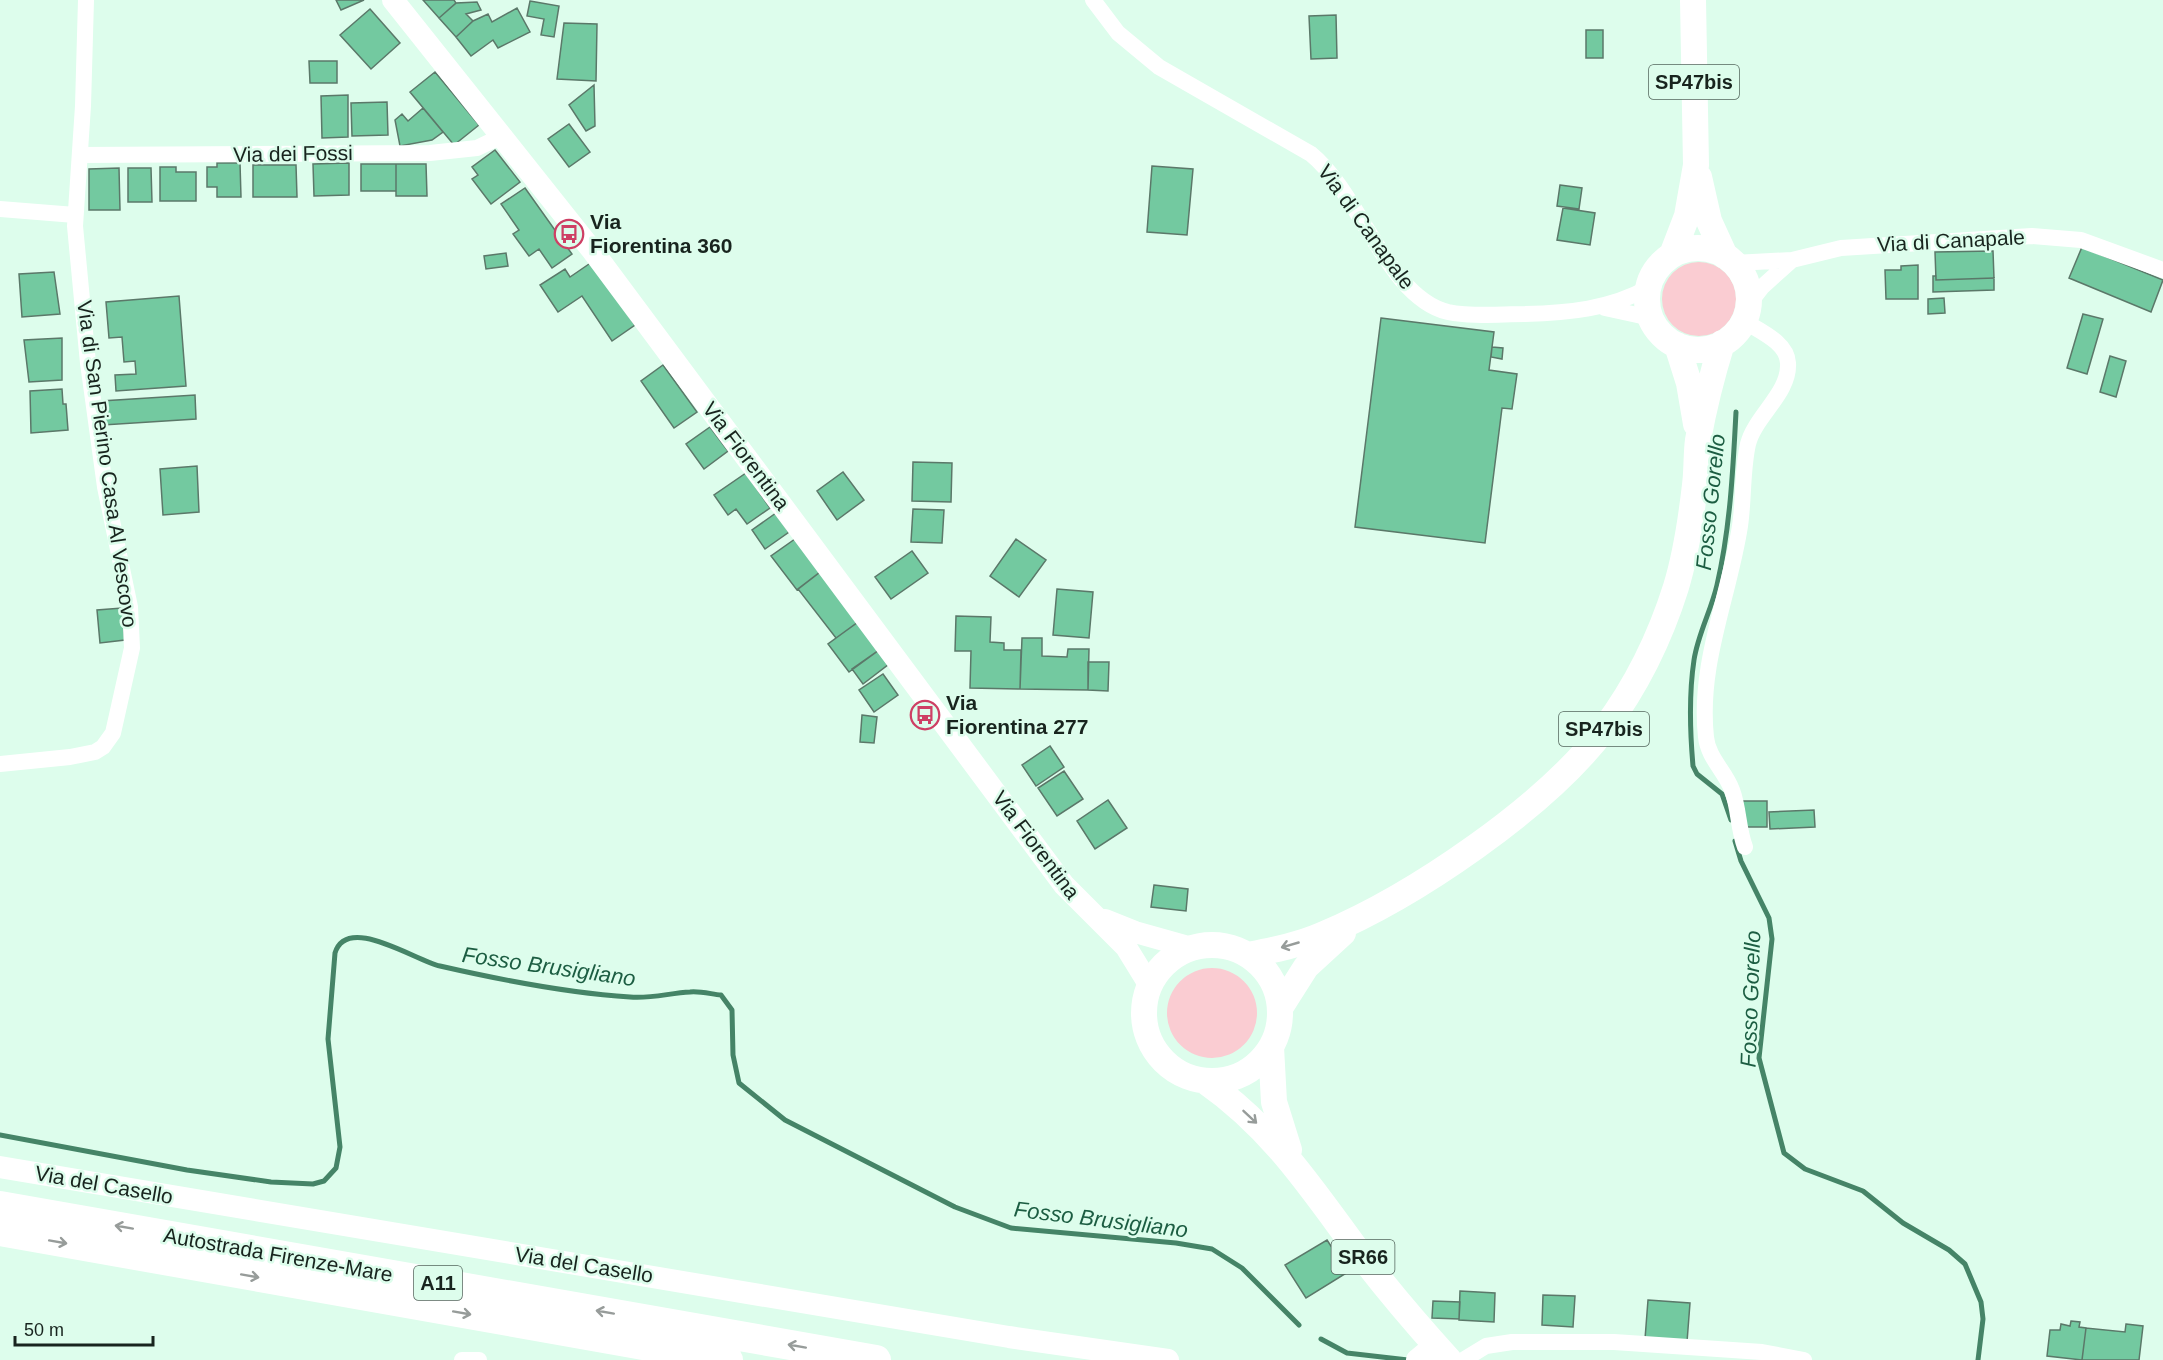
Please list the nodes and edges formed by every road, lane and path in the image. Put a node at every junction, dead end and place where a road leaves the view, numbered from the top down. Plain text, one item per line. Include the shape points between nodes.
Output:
1 (86, 0) edge
2 (393, 0) edge
3 (1093, 0) edge
4 (1692, 0) edge
5 (504, 135) junction
6 (80, 154) junction
7 (1696, 165) junction
8 (0, 209) edge
9 (75, 215) junction
10 (1672, 255) junction
11 (1730, 260) junction
12 (1792, 260) junction
13 (2163, 270) edge
14 (1648, 288) junction
15 (1601, 307) junction
16 (1746, 313) junction
17 (1651, 318) junction
18 (1722, 344) junction
19 (1677, 345) junction
20 (1698, 442) junction
21 (0, 764) edge
22 (1744, 847) dead end
23 (1093, 915) junction
24 (1364, 916) junction
25 (1192, 948) junction
26 (1248, 955) junction
27 (1150, 986) junction
28 (1280, 1008) junction
29 (1271, 1047) junction
30 (1205, 1080) junction
31 (1295, 1164) junction
32 (0, 1167) edge
33 (0, 1206) edge
34 (0, 1232) edge
35 (1434, 1355) edge
36 (462, 1360) edge
37 (479, 1360) edge
38 (728, 1360) edge
39 (876, 1360) edge
40 (1168, 1360) edge
41 (1463, 1360) edge
42 (1804, 1360) edge

1 - 6 street, Via di San Pierino Casa Al Vescovo
2 - 5 street, Via Fiorentina
3 - 15 street, Via di Canapale via 1138,52 1327,167 1390,266 1432,306 1471,314 1538,314
4 - 7 main road, SP47bis
5 - 6 street, Via dei Fossi via 477,148 430,153
5 - 23 street, Via Fiorentina via 1064,885
6 - 9 street, Via di San Pierino Casa Al Vescovo
7 - 10 main road, SP47bis via 1687,216
7 - 11 main road, SP47bis via 1710,221
8 - 9 street
9 - 21 street, Via di San Pierino Casa Al Vescovo via 88,363 105,487 130,607 132,648 113,733 104,747 69,757
10 - 11 main road via 1698,248
10 - 14 main road, SP47bis via 1655,271
11 - 12 street, Via di Canapale
11 - 16 main road, SP47bis via 1746,283
12 - 13 street, Via di Canapale via 1841,248 2032,236 2081,240
12 - 16 street via 1762,287
14 - 15 street, Via di Canapale
14 - 17 main road
15 - 17 street
16 - 18 main road via 1734,334
16 - 22 street via 1781,347 1788,367 1748,445 1740,527 1707,669 1707,744 1733,790
17 - 19 main road via 1661,334
18 - 19 main road via 1700,350
18 - 20 main road, SP47bis
19 - 20 main road, SP47bis via 1692,399
20 - 24 main road, SP47bis via 1691,517 1673,595 1652,652 1604,730 1544,792 1502,826
23 - 25 street, Via Fiorentina via 1122,928
23 - 27 street, Via Fiorentina via 1133,955
24 -> 26 main road, SP47bis via 1320,936
24 - 28 main road, SP47bis via 1306,967
25 - 26 main road via 1227,946
25 - 27 main road via 1167,962
26 - 28 main road via 1274,983
27 - 30 main road via 1144,1020 1156,1052 1172,1068
28 - 29 main road via 1280,1024
29 - 30 main road via 1257,1064 1238,1076
29 - 31 main road, SR66 via 1274,1102
30 -> 31 main road, SR66 via 1239,1106
31 - 35 main road, SR66
32 - 40 street, Via del Casello via 1009,1337
39 -> 33 highway, Autostrada Firenze-Mare / A11
34 -> 38 highway, Autostrada Firenze-Mare / A11
36 - 37 street
41 - 42 street via 1486,1346 1512,1342 1614,1342 1762,1352

